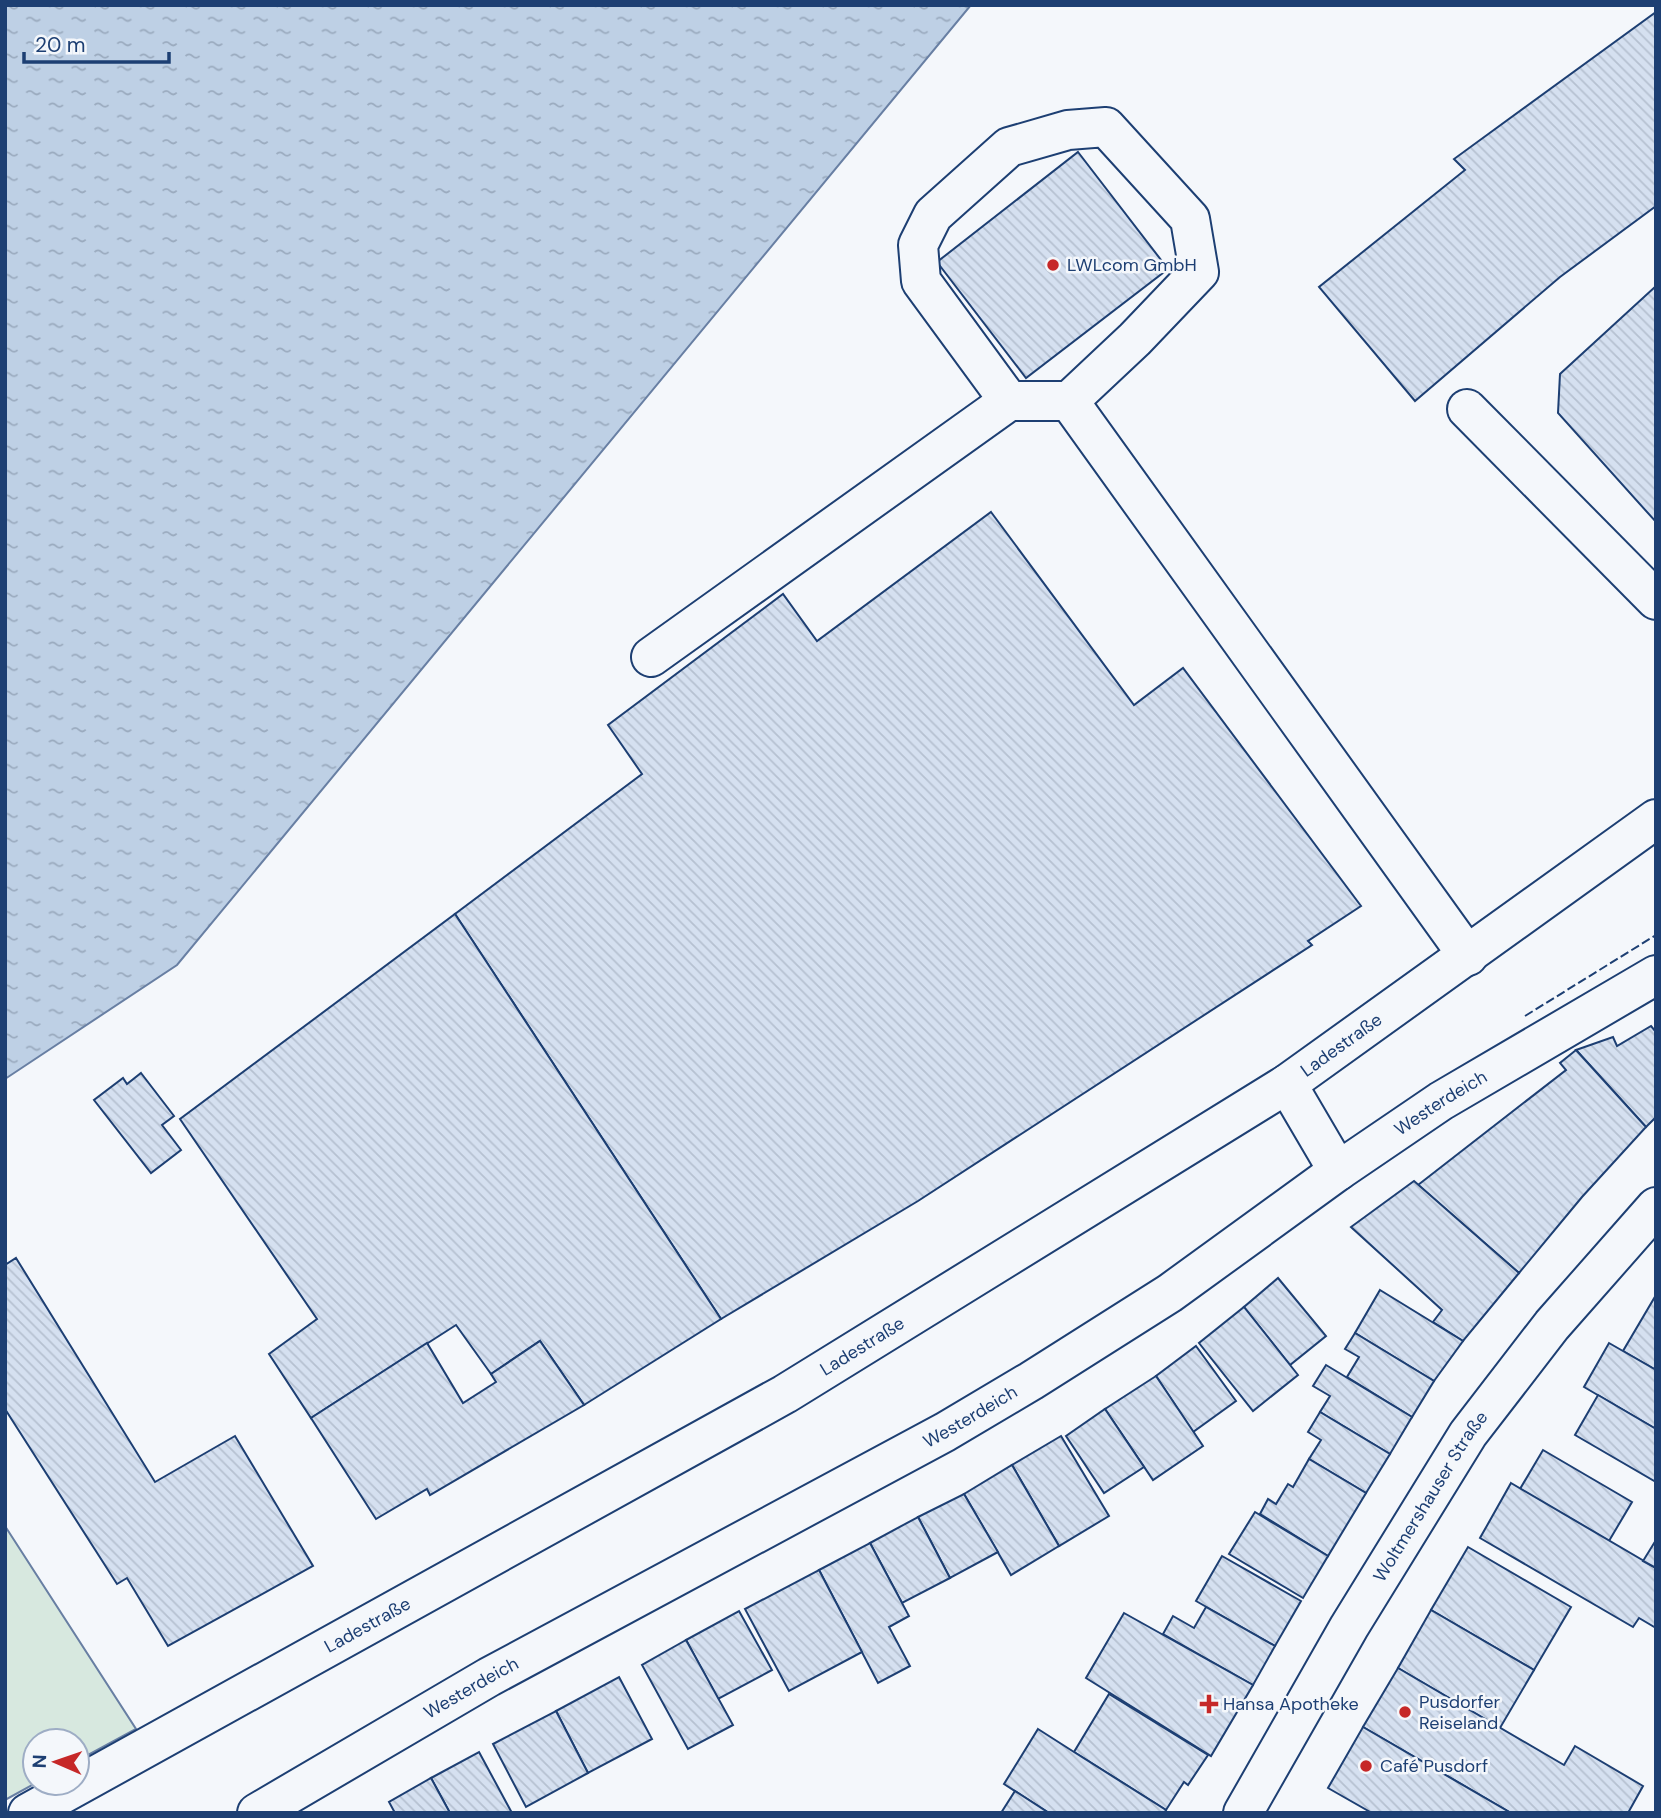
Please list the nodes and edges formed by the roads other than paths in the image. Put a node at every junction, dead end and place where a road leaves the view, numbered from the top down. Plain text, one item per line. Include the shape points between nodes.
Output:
1 (1009, 401) junction
2 (1069, 401) junction
3 (1468, 409) dead end
4 (1656, 600) edge
5 (651, 657) dead end
6 (1656, 819) edge
7 (1468, 956) junction
8 (1656, 975) edge
9 (1287, 1084) junction
10 (1338, 1171) junction
11 (1656, 1207) edge
12 (28, 1813) edge
13 (257, 1813) edge
14 (1243, 1813) edge

1 - 2 street
1 - 2 street via 921,281 918,245 933,215 1009,147 1068,130 1106,127 1191,219 1199,272
1 - 5 street
2 - 7 street
3 - 4 street
6 - 7 street, Ladestraße
7 - 9 street, Ladestraße
8 - 10 street, Westerdeich via 1441,1101
9 - 10 street
9 - 12 street, Ladestraße via 785,1394
10 - 13 street, Westerdeich via 1170,1293 956,1426 489,1677
11 - 14 street, Woltmershauser Straße via 1552,1325 1468,1434 1349,1627

